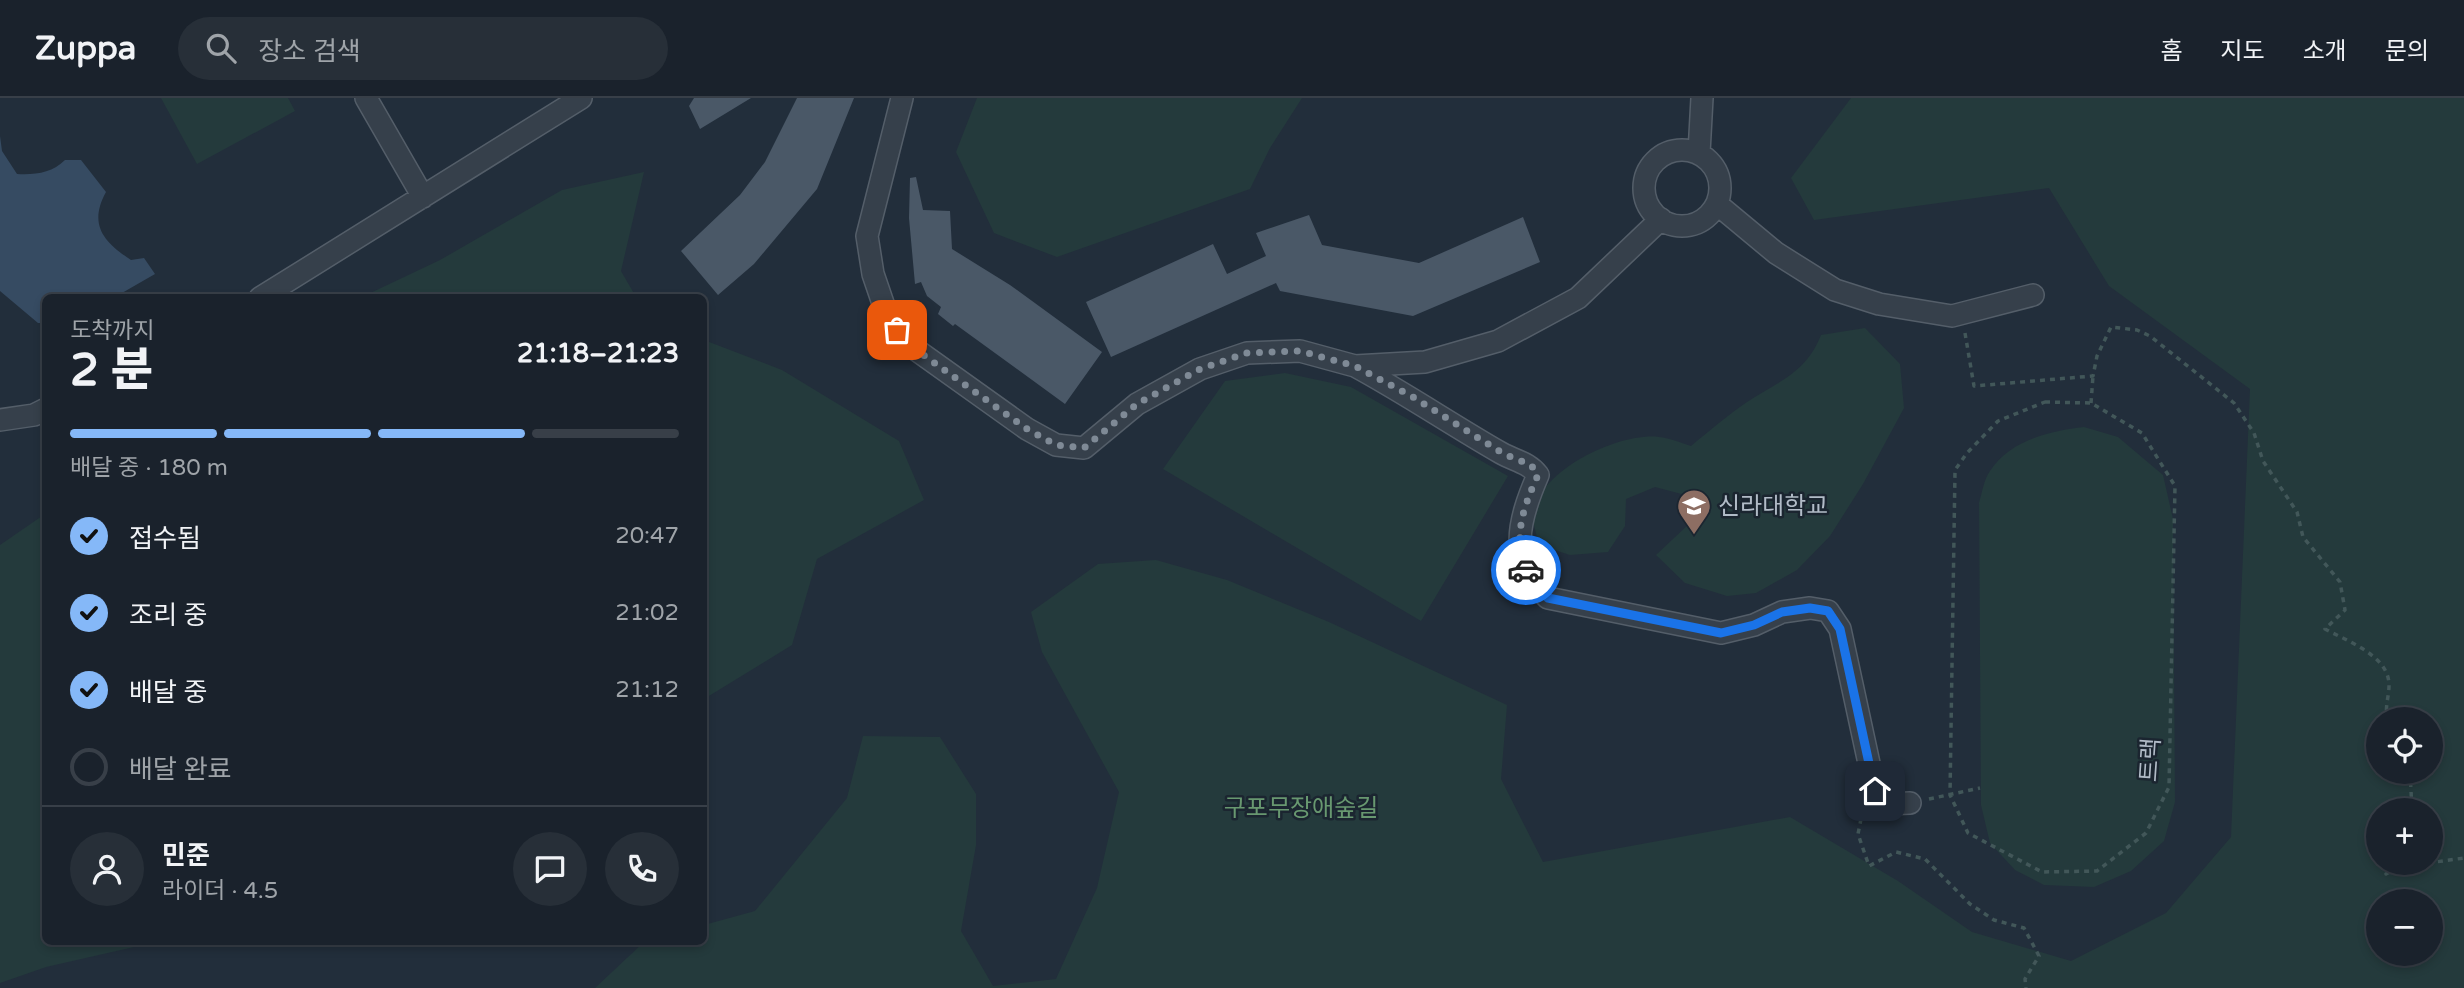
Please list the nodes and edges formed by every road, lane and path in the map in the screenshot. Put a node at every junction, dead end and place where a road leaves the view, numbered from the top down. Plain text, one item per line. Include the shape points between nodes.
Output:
1 (366, 98) edge
2 (581, 98) edge
3 (902, 98) edge
4 (1702, 98) edge
5 (1699, 153) junction
6 (423, 197) junction
7 (1717, 204) junction
8 (1661, 219) junction
9 (266, 294) edge
10 (2033, 295) dead end
11 (1962, 313) junction
12 (1355, 366) junction
13 (2093, 376) junction
14 (2091, 403) junction
15 (42, 411) edge
16 (0, 420) edge
17 (2387, 707) edge
18 (1980, 789) dead end
19 (1950, 795) junction
20 (1910, 803) joint
21 (1885, 804) junction
22 (2464, 858) edge
23 (2443, 861) edge
24 (2026, 988) edge

1 - 6 street
2 - 6 street
3 - 12 street via 867,236 873,274 887,315 908,344 1027,429 1056,445 1084,448 1137,404 1200,369 1247,353 1300,351
4 - 5 street
5 - 7 street via 1718,175
5 - 8 street via 1669,152 1656,159 1647,172 1643,186 1646,201
6 - 9 street
7 - 8 street via 1695,224 1680,226
7 - 11 street via 1776,253 1835,290 1879,304 1952,316
8 - 12 street via 1578,298 1498,341 1425,362
10 - 11 street
11 - 13 path via 1974,387
12 - 21 street via 1504,454 1531,465 1538,475 1519,524 1520,550 1532,584 1548,598 1721,633 1782,612 1828,611 1840,629 1875,791
13 - 14 path
13 - 17 path via 2111,327 2137,330 2234,403 2254,433 2263,461 2297,512 2303,537 2340,582 2345,611 2325,629 2375,657 2389,682
14 - 19 path, 트랙 via 2045,402 1998,421 1955,470
14 - 19 path, 트랙 via 2142,433 2175,486 2169,787 2146,833 2097,871 2042,872 1968,833
15 - 16 street
18 - 19 path
19 - 20 path
20 - 21 street
21 - 24 path via 1863,808 1858,834 1869,866 1896,852 1925,859 1970,904 1994,920 2024,928 2039,956 2025,979
22 - 23 path

